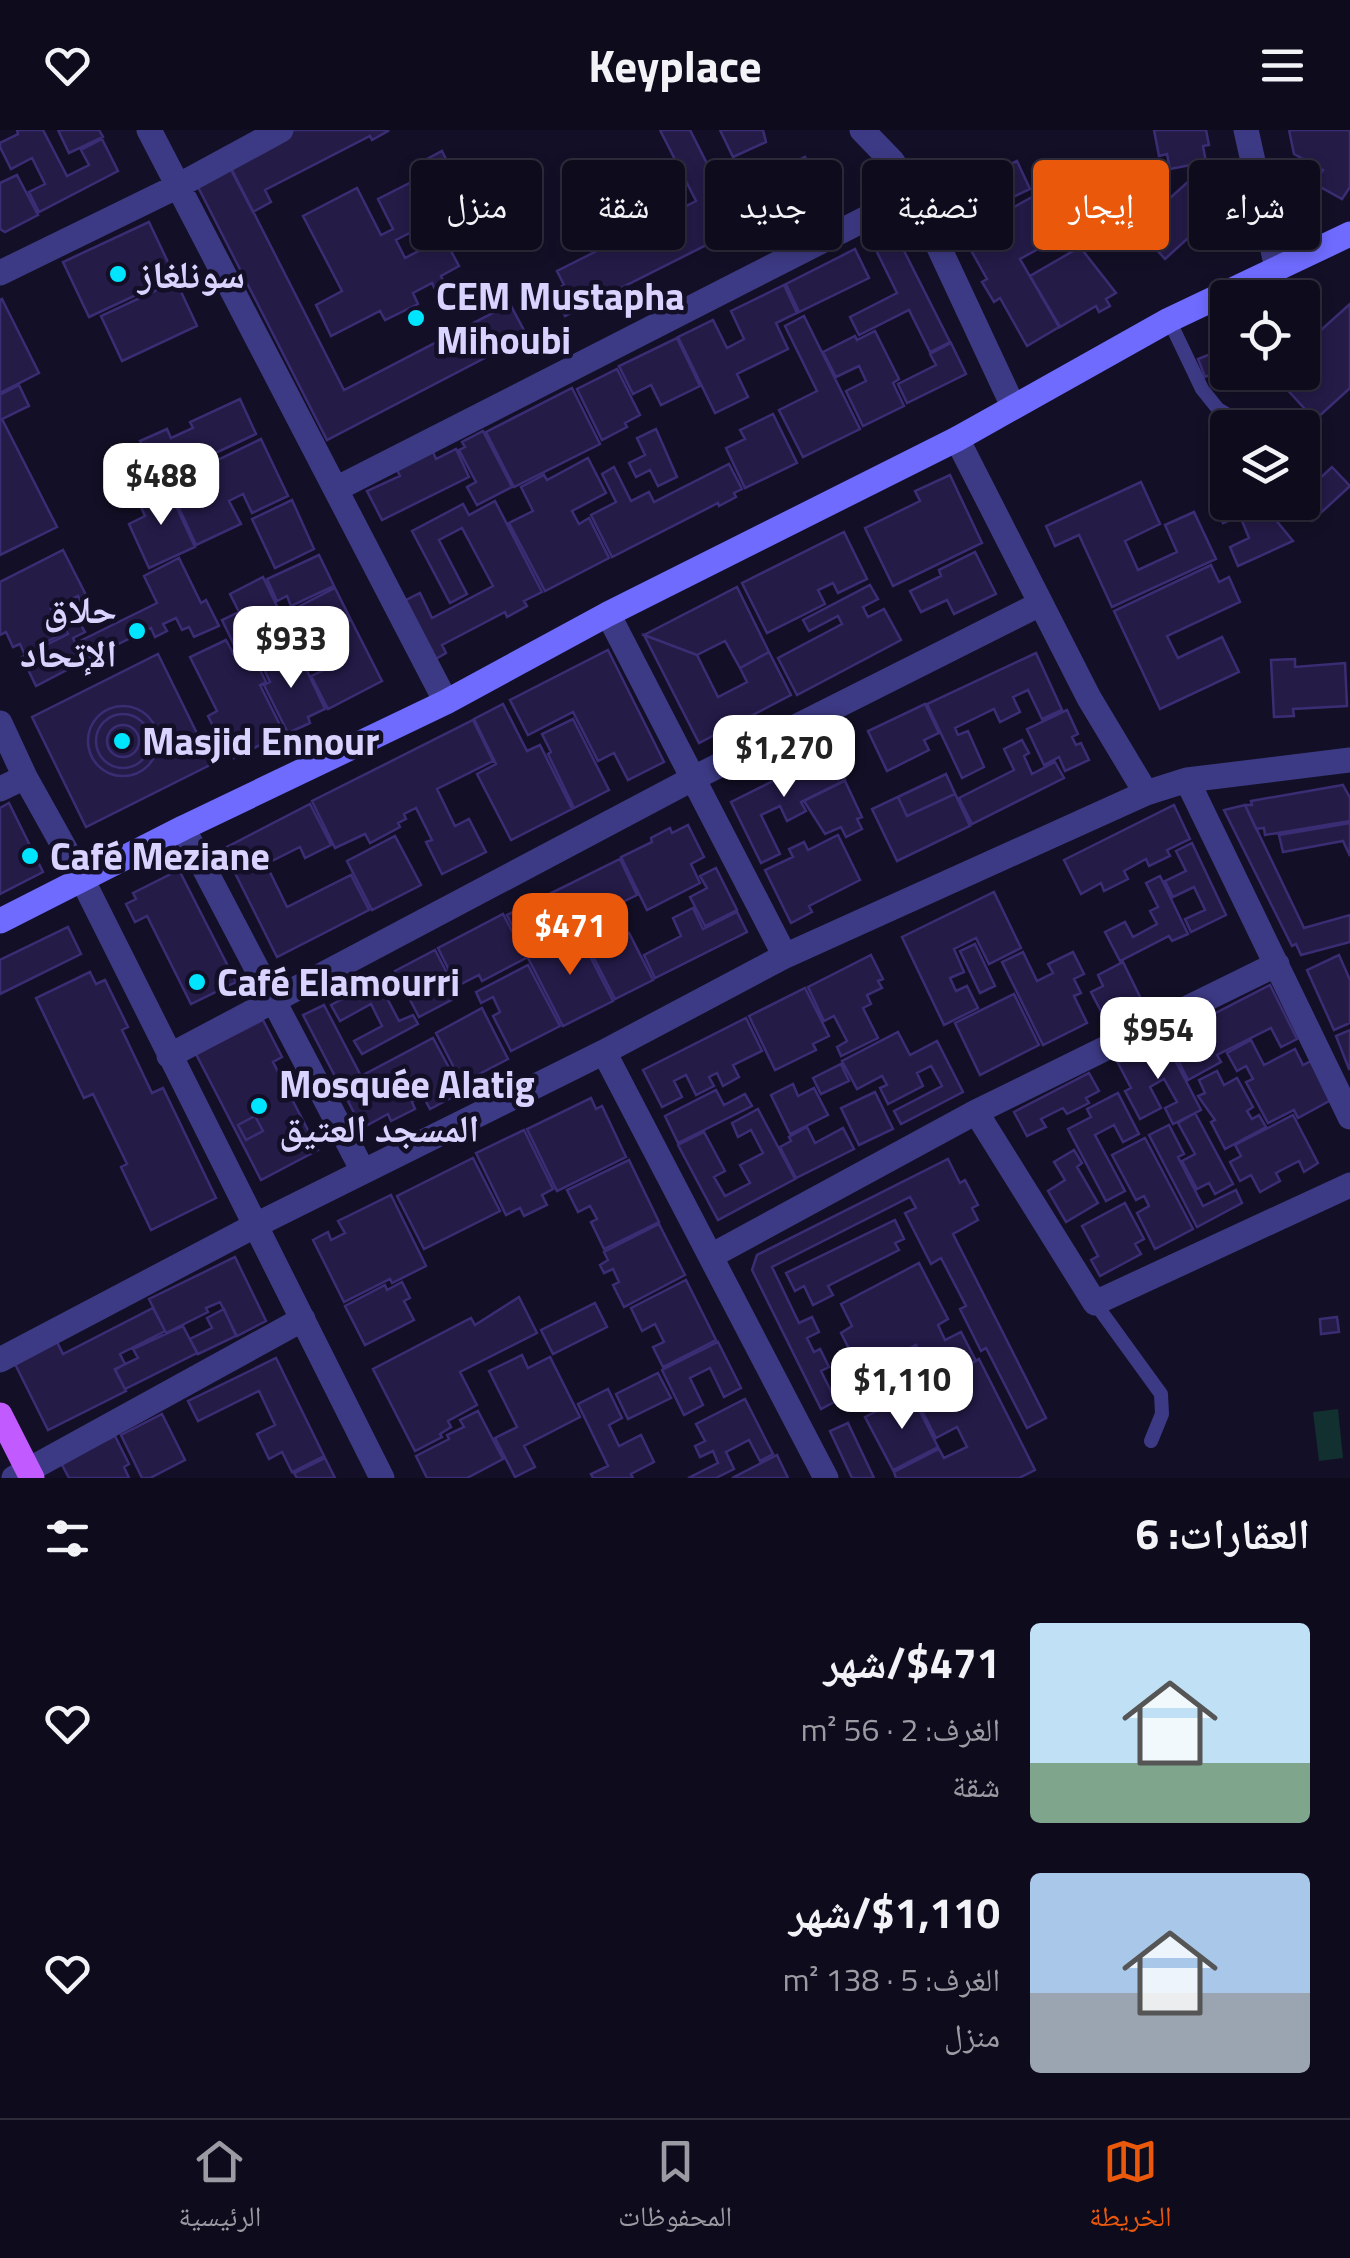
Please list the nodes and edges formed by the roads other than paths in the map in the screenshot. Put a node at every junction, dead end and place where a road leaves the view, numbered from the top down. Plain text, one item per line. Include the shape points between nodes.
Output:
1 (149, 130) edge
2 (281, 130) edge
3 (862, 130) edge
4 (1246, 130) edge
5 (891, 160) edge
6 (176, 187) junction
7 (862, 221) edge
8 (1350, 234) edge
9 (940, 250) edge
10 (1277, 268) junction
11 (0, 273) edge
12 (1169, 320) junction
13 (1012, 406) junction
14 (1221, 410) edge
15 (958, 439) junction
16 (336, 490) junction
17 (1040, 604) junction
18 (608, 614) junction
19 (446, 702) junction
20 (0, 723) edge
21 (1350, 760) edge
22 (25, 777) junction
23 (694, 778) junction
24 (1187, 780) junction
25 (0, 789) edge
26 (1146, 792) junction
27 (183, 828) junction
28 (83, 880) junction
29 (0, 921) edge
30 (785, 956) junction
31 (1277, 964) junction
32 (273, 1002) junction
33 (604, 1052) junction
34 (169, 1056) junction
35 (976, 1112) junction
36 (1350, 1117) edge
37 (363, 1171) junction
38 (1350, 1185) edge
39 (256, 1225) junction
40 (711, 1256) junction
41 (1095, 1302) junction
42 (303, 1319) junction
43 (0, 1360) edge
44 (0, 1415) edge
45 (1151, 1441) dead end
46 (25, 1476) edge
47 (382, 1478) edge
48 (826, 1478) edge

1 - 6 street
2 - 6 street
3 - 5 street
4 - 10 street
6 - 11 street
6 - 16 street
7 - 16 street
8 - 10 main road
9 - 13 street
10 - 12 main road
12 - 13 main road
12 - 14 lane via 1202,390
13 - 15 main road
15 - 17 street
15 - 18 main road
16 - 19 street
17 - 23 street
17 - 26 street
18 - 19 main road
18 - 23 street
19 - 27 main road
20 - 22 street
21 - 24 street
22 - 25 street
22 - 28 street
23 - 30 street
23 - 32 street
24 - 26 street
24 - 31 street
26 - 30 street
27 - 28 main road
27 - 32 street
28 - 29 main road
28 - 34 street
30 - 33 street
31 - 35 street
31 - 36 street
32 - 34 street
32 - 37 street
33 - 37 street
33 - 40 street
34 - 39 street
35 - 40 street
35 - 41 street
37 - 39 street
38 - 41 street
39 - 42 street
39 - 43 street
40 - 48 street
41 - 45 lane via 1161,1394 1162,1414
42 - 46 street
42 - 47 street
44 - 46 main road

